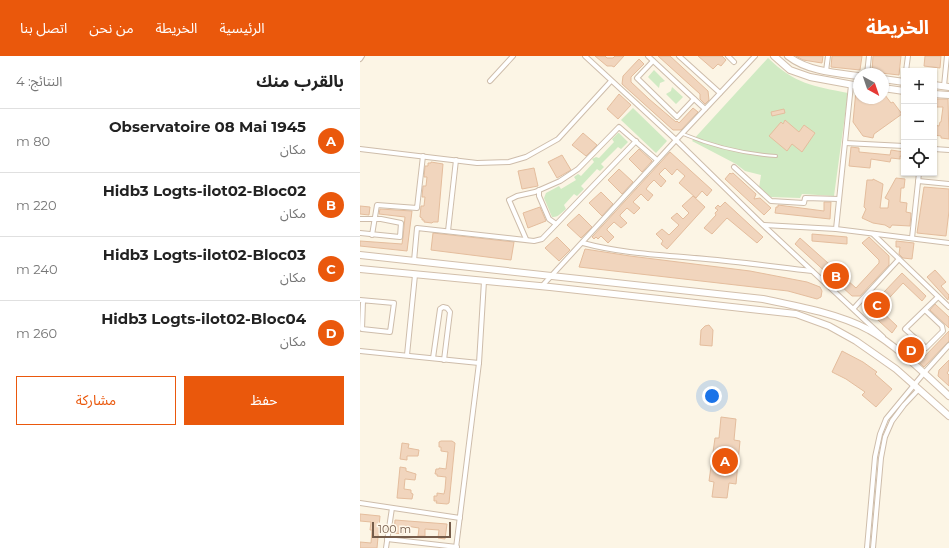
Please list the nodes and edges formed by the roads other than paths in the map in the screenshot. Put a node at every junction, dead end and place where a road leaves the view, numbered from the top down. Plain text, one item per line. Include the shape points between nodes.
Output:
1 (362, 56) edge
2 (513, 56) edge
3 (585, 56) edge
4 (648, 56) edge
5 (679, 56) edge
6 (728, 56) edge
7 (755, 56) edge
8 (774, 56) edge
9 (788, 56) edge
10 (828, 56) edge
11 (869, 56) edge
12 (908, 56) edge
13 (947, 56) edge
14 (360, 59) edge
15 (653, 61) junction
16 (734, 62) dead end
17 (868, 68) edge
18 (906, 68) edge
19 (826, 71) junction
20 (853, 75) edge
21 (889, 80) edge
22 (490, 81) dead end
23 (611, 81) junction
24 (901, 82) edge
25 (851, 85) joint
26 (937, 85) edge
27 (947, 87) edge
28 (889, 89) edge
29 (901, 90) edge
30 (720, 93) junction
31 (937, 94) edge
32 (949, 95) edge
33 (694, 99) junction
34 (705, 109) junction
35 (682, 134) junction
36 (676, 140) junction
37 (636, 141) junction
38 (845, 142) junction
39 (901, 146) edge
40 (360, 148) edge
41 (937, 149) edge
42 (949, 150) edge
43 (423, 156) junction
44 (776, 156) dead end
45 (456, 160) junction
46 (657, 160) junction
47 (734, 168) dead end
48 (919, 176) edge
49 (918, 181) junction
50 (949, 184) edge
51 (539, 190) junction
52 (840, 199) junction
53 (360, 219) edge
54 (375, 220) junction
55 (556, 224) junction
56 (764, 225) junction
57 (836, 229) junction
58 (448, 231) junction
59 (360, 233) edge
60 (872, 234) junction
61 (372, 235) junction
62 (912, 238) junction
63 (949, 238) edge
64 (526, 239) junction
65 (949, 242) edge
66 (582, 243) junction
67 (360, 255) edge
68 (899, 259) junction
69 (414, 261) junction
70 (360, 269) edge
71 (813, 271) junction
72 (415, 275) junction
73 (552, 276) junction
74 (484, 281) junction
75 (542, 287) junction
76 (938, 297) junction
77 (361, 300) edge
78 (949, 307) edge
79 (854, 308) junction
80 (925, 310) junction
81 (949, 345) edge
82 (896, 349) junction
83 (360, 350) edge
84 (407, 355) junction
85 (433, 358) junction
86 (444, 360) junction
87 (479, 363) junction
88 (924, 373) junction
89 (917, 387) junction
90 (949, 396) edge
91 (949, 416) edge
92 (360, 503) edge
93 (392, 508) junction
94 (460, 518) junction
95 (387, 539) junction
96 (386, 548) edge
97 (456, 548) edge
98 (867, 548) edge
99 (873, 548) edge

1 - 14 street
2 - 22 street
3 - 23 street
4 - 15 street
5 - 30 street
6 - 16 street
7 - 30 street
8 - 25 street via 790,70 810,77
9 - 19 street via 796,63
10 - 19 street
11 - 17 street
12 - 18 street
13 - 27 street
15 - 33 street
15 - 33 street via 637,78 677,117
19 - 20 street
21 - 24 street
23 - 36 street
23 - 45 street via 558,139 526,156 509,162 477,163
25 - 38 street
26 - 27 street
28 - 29 street
30 - 34 street
31 - 32 street
33 - 34 street
34 - 35 street
35 - 36 street
35 - 44 lane via 730,149
36 - 46 street
36 - 56 street
37 - 46 street
37 - 51 street via 619,127 578,169 560,181
37 - 55 street
38 - 39 street
38 - 52 street
40 - 43 street
41 - 42 street
43 - 45 street
43 - 54 street via 417,208 377,205
45 - 58 street
46 - 66 street
47 - 52 street via 771,201 804,203 805,198
48 - 49 street
49 - 50 street
49 - 62 street
51 - 55 street via 548,219
51 - 64 street via 509,200
52 - 57 street
53 - 54 street
54 - 61 street
54 - 61 street via 401,223 400,237
55 - 64 street via 542,239
56 - 57 street
56 - 71 street
57 - 60 street
58 - 64 street
58 - 69 street via 418,228
59 - 61 street
60 - 62 street
60 - 68 street
62 - 65 street
63 - 65 street
66 - 71 street via 670,257 765,264
66 - 73 street
67 - 69 street
68 - 76 street
68 - 79 street
69 - 73 street
70 - 72 street
71 - 79 street
72 - 74 street
72 - 84 street
73 - 75 street
73 - 82 street via 764,299 802,307 868,330
74 - 75 street
74 - 87 street
75 - 89 street via 796,314 829,326 856,340
76 - 78 street
76 - 80 street
77 - 77 street via 394,303 390,332 362,329
79 - 82 street
80 - 80 street via 906,329 926,348 943,331 942,326
81 - 88 street
82 - 88 street
83 - 84 street
84 - 85 street
85 - 86 street
85 - 86 street via 440,309 443,307 450,312
86 - 87 street
87 - 94 street
88 - 89 street
88 - 90 street
89 - 91 street
89 - 98 street via 886,419 880,434 875,457
89 - 99 street via 892,421 885,436
92 - 93 street
93 - 94 street
93 - 95 street
94 - 97 street
95 - 96 street
95 - 97 street

